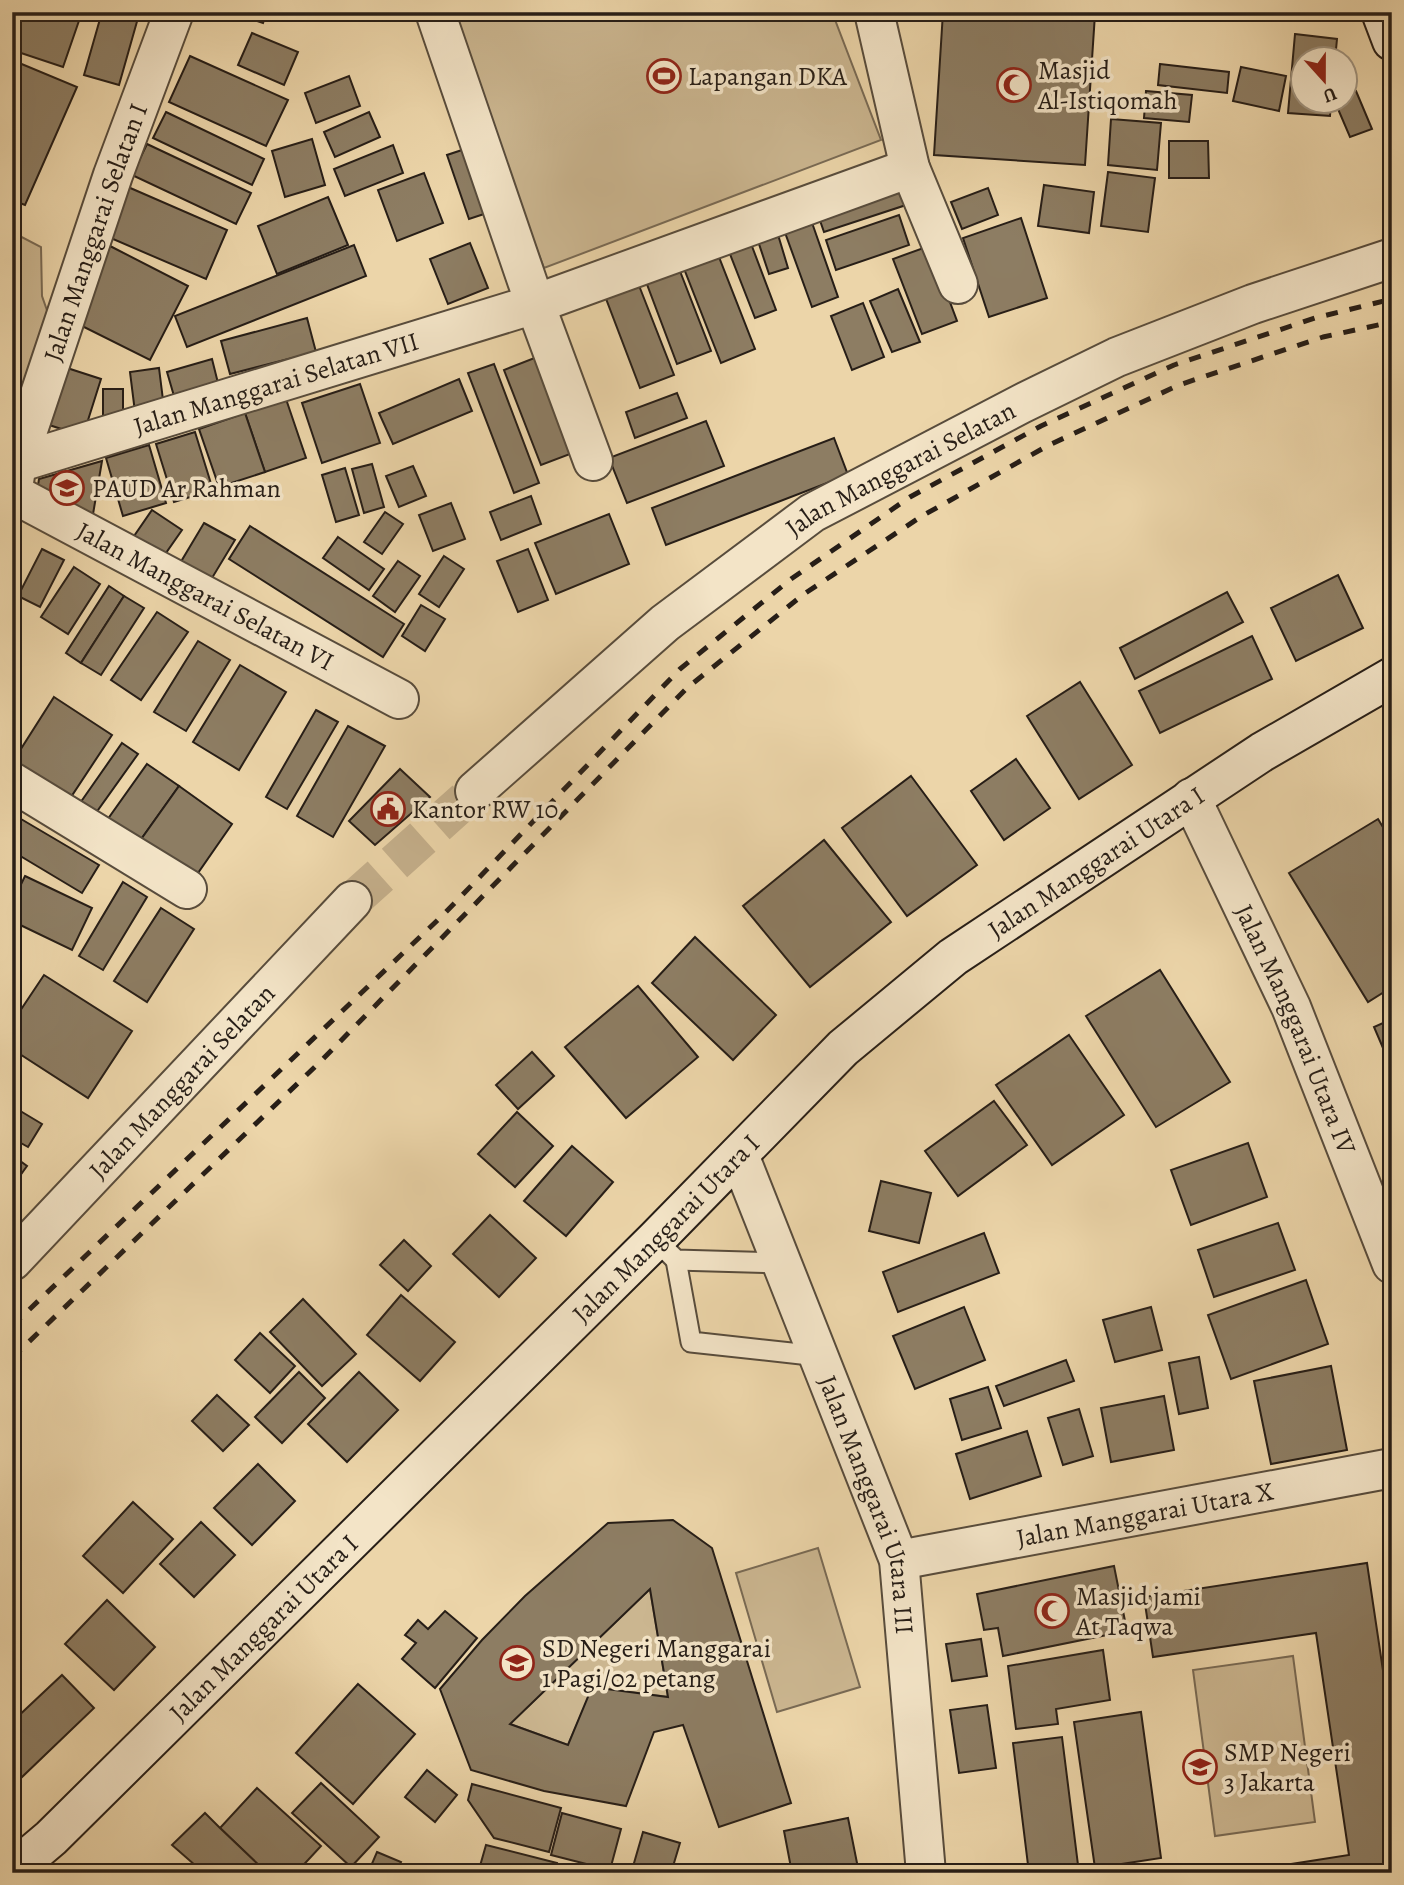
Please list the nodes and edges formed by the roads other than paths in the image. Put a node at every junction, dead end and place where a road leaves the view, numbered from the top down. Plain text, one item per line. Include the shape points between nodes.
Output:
1 (174, 12) edge
2 (435, 12) edge
3 (874, 12) edge
4 (1381, 12) edge
5 (1392, 41) edge
6 (910, 168) junction
7 (1392, 258) edge
8 (958, 284) dead end
9 (535, 304) junction
10 (593, 461) dead end
11 (14, 483) edge
12 (1392, 677) edge
13 (399, 699) dead end
14 (12, 782) edge
15 (475, 792) tunnel mouth
16 (1191, 798) junction
17 (187, 889) dead end
18 (352, 901) tunnel mouth
19 (739, 1155) junction
20 (666, 1249) junction
21 (12, 1261) edge
22 (782, 1263) junction
23 (1392, 1264) edge
24 (819, 1356) junction
25 (1392, 1468) edge
26 (899, 1560) junction
27 (51, 1838) junction
28 (12, 1871) edge
29 (36, 1873) edge
30 (926, 1873) edge

1 - 11 street, Jalan Manggarai Selatan I via 113,175
2 - 9 street
3 - 6 street
4 - 5 street
6 - 8 street
6 - 9 street, Jalan Manggarai Selatan VII
7 - 15 street, Jalan Manggarai Selatan via 1253,304 1117,357 812,513 666,623
9 - 10 street
9 - 11 street, Jalan Manggarai Selatan VII
11 - 13 street, Jalan Manggarai Selatan VI
12 - 16 street, Jalan Manggarai Utara I
14 - 17 street
16 - 19 street, Jalan Manggarai Utara I via 953,957 843,1048
16 - 23 street, Jalan Manggarai Utara IV via 1291,1007
18 - 21 street, Jalan Manggarai Selatan
19 - 20 street, Jalan Manggarai Utara I
19 - 22 street, Jalan Manggarai Utara III
20 - 22 lane
20 - 24 lane via 691,1342
20 - 27 street, Jalan Manggarai Utara I
22 - 24 street, Jalan Manggarai Utara III
24 - 26 street, Jalan Manggarai Utara III
25 - 26 street, Jalan Manggarai Utara X
26 - 30 street, Jalan Manggarai Utara III
27 - 28 street, Jalan Manggarai Utara I
27 - 29 street

